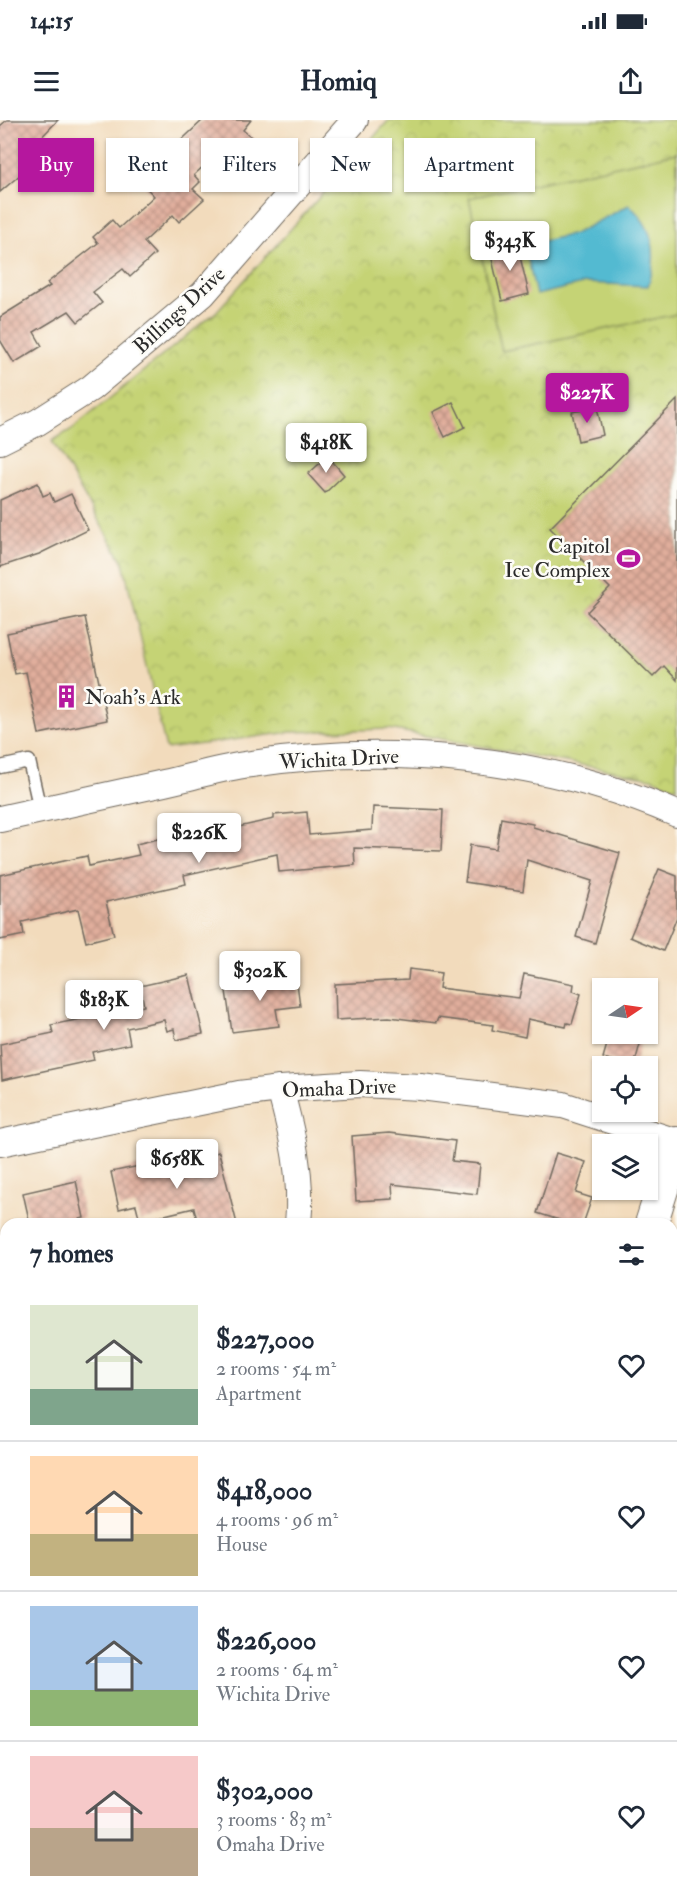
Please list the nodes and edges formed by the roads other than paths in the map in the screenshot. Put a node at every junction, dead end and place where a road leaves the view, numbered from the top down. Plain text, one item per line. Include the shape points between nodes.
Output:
1 (355, 120) edge
2 (0, 441) edge
3 (0, 767) edge
4 (40, 810) junction
5 (677, 814) edge
6 (0, 819) edge
7 (280, 1089) junction
8 (0, 1143) edge
9 (677, 1143) edge
10 (298, 1218) edge
11 (653, 1218) edge

1 - 2 street, Billings Drive via 203,294 91,388
3 - 4 lane via 29,761
4 - 5 street, Wichita Drive via 243,765 343,755 409,755 541,772
4 - 6 street, Wichita Drive
7 - 8 street, Omaha Drive
7 - 9 street, Omaha Drive via 360,1084 421,1087 563,1105
7 - 10 street via 292,1133
9 - 11 street

